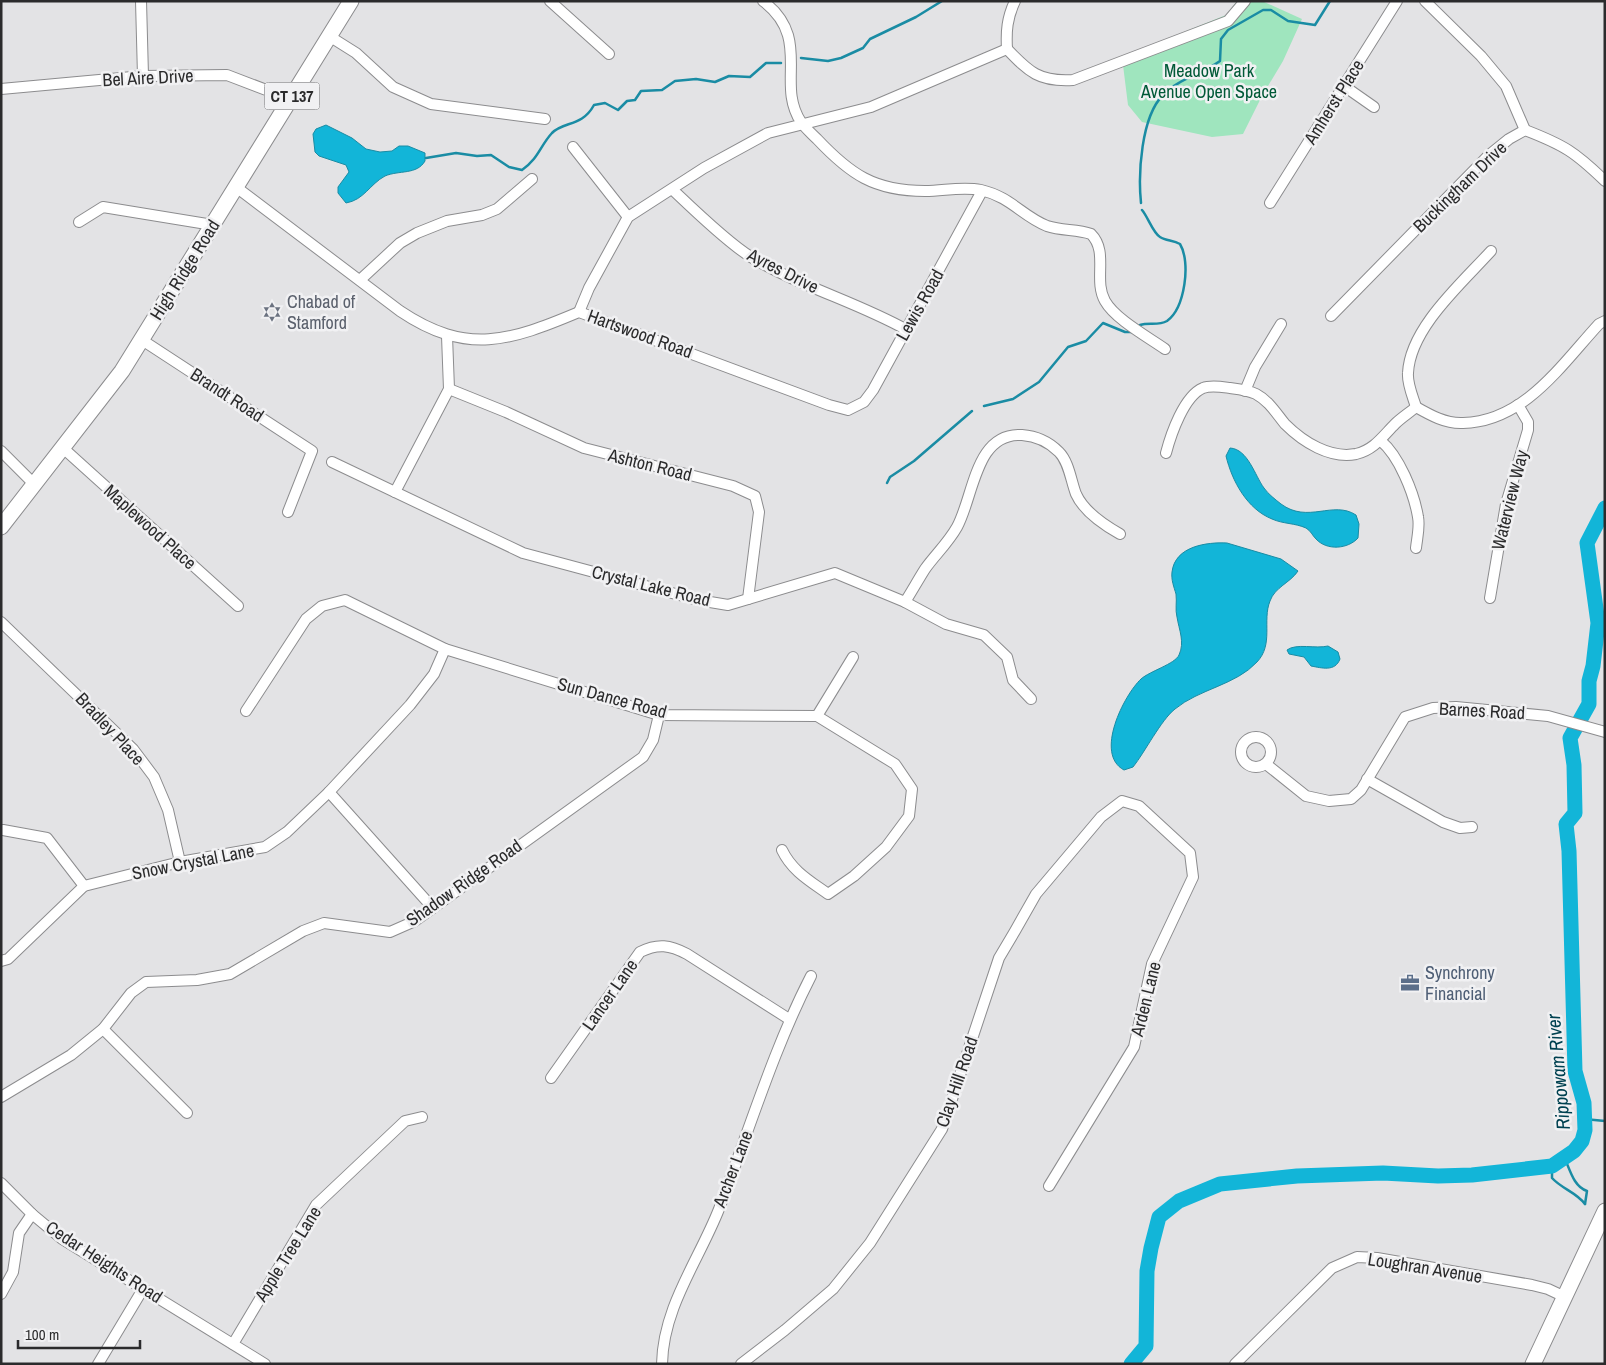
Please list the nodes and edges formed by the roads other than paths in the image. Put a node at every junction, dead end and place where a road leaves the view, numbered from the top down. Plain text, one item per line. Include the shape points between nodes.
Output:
1 (141, 1) edge
2 (351, 1) edge
3 (550, 1) edge
4 (763, 1) edge
5 (1015, 1) edge
6 (1245, 1) edge
7 (1397, 1) edge
8 (1425, 1) edge
9 (329, 36) junction
10 (1007, 49) junction
11 (610, 54) dead end
12 (143, 76) junction
13 (1344, 86) junction
14 (1, 89) edge
15 (290, 99) junction
16 (1374, 107) dead end
17 (545, 119) dead end
18 (802, 124) junction
19 (1525, 130) junction
20 (573, 147) dead end
21 (532, 180) dead end
22 (1605, 181) edge
23 (236, 187) junction
24 (673, 190) junction
25 (982, 191) junction
26 (1270, 203) dead end
27 (628, 217) junction
28 (78, 222) dead end
29 (213, 225) junction
30 (1491, 251) dead end
31 (360, 280) junction
32 (579, 312) junction
33 (1331, 316) dead end
34 (1605, 321) edge
35 (1281, 324) dead end
36 (907, 330) junction
37 (447, 336) junction
38 (142, 340) junction
39 (1165, 349) dead end
40 (449, 389) junction
41 (1246, 391) junction
42 (1518, 405) junction
43 (1416, 407) junction
44 (848, 410) joint
45 (1381, 441) junction
46 (63, 448) junction
47 (1, 451) edge
48 (1166, 452) dead end
49 (332, 462) dead end
50 (35, 485) junction
51 (395, 492) junction
52 (288, 512) dead end
53 (1, 528) edge
54 (1120, 534) dead end
55 (1416, 548) dead end
56 (1490, 598) dead end
57 (748, 600) junction
58 (905, 602) junction
59 (238, 606) dead end
60 (1, 622) edge
61 (445, 649) junction
62 (853, 657) dead end
63 (1031, 699) dead end
64 (246, 711) dead end
65 (660, 715) junction
66 (817, 716) junction
67 (1601, 731) edge
68 (1266, 764) dead end
69 (1367, 779) junction
70 (329, 792) junction
71 (1122, 801) joint
72 (1472, 827) dead end
73 (3, 830) dead end
74 (782, 850) dead end
75 (180, 862) junction
76 (84, 886) junction
77 (432, 908) junction
78 (1, 961) edge
79 (811, 976) dead end
80 (789, 1019) junction
81 (103, 1029) junction
82 (550, 1078) dead end
83 (1, 1097) edge
84 (187, 1113) dead end
85 (422, 1117) dead end
86 (1, 1183) edge
87 (1049, 1186) dead end
88 (1605, 1211) edge
89 (32, 1214) junction
90 (143, 1289) junction
91 (1, 1294) edge
92 (1565, 1297) junction
93 (233, 1344) junction
94 (98, 1364) edge
95 (265, 1364) edge
96 (662, 1364) edge
97 (741, 1364) edge
98 (1235, 1364) edge
99 (1533, 1364) edge

1 - 12 street
2 - 9 main road, High Ridge Road / CT 137
3 - 11 street
4 - 18 street via 784,25 792,42 795,111
5 - 10 street via 1006,31
6 - 10 street via 1228,21 1073,80 1041,78 1026,69
7 - 13 street, Amherst Place
8 - 19 street via 1481,56 1506,86
9 - 15 main road, High Ridge Road / CT 137
9 - 17 street via 356,53 393,87 431,104
10 - 18 street via 871,107
12 - 14 street, Bel Aire Drive
12 - 15 street, Bel Aire Drive via 227,74
13 - 16 street
13 - 26 street, Amherst Place
15 - 23 main road, High Ridge Road / CT 137
18 - 24 street via 768,133 704,168
18 - 25 street via 857,176 888,187 924,191 971,188
19 - 22 street, Buckingham Drive via 1575,152
19 - 33 street, Buckingham Drive via 1488,156
20 - 27 street
21 - 31 street via 497,209 482,216 447,221 417,233 400,243
23 - 29 main road, High Ridge Road / CT 137
23 - 31 street, Hartswood Road
24 - 27 street
24 - 36 street, Ayres Drive via 750,256
25 - 36 street, Lewis Road
25 - 39 street via 1005,198 1045,225 1092,234 1099,246 1100,286 1105,301 1117,316
27 - 32 street
28 - 29 street via 103,207
29 - 38 main road, High Ridge Road / CT 137
30 - 43 street via 1427,321 1410,360 1408,375
31 - 37 street, Hartswood Road via 419,324
32 - 37 street, Hartswood Road via 530,332 495,341
32 - 44 street, Hartswood Road
34 - 42 street via 1541,387
35 - 41 street via 1255,367
36 - 44 street, Lewis Road via 873,390 864,402
37 - 40 street
38 - 46 main road, High Ridge Road / CT 137
38 - 52 street, Brandt Road via 312,451
40 - 51 street
40 - 57 street, Ashton Road via 584,448 733,486 756,496 759,512
41 - 45 street via 1270,405 1304,439 1331,454 1357,454
41 - 48 street via 1215,386 1197,392 1173,429
42 - 43 street via 1494,418 1462,423 1436,418
42 - 56 street, Waterview Way via 1528,422 1528,430 1506,504
43 - 45 street
45 - 55 street via 1398,461 1416,506 1419,526
46 - 50 main road, High Ridge Road / CT 137
46 - 59 street, Maplewood Place
47 - 50 street
49 - 51 street, Crystal Lake Road
50 - 53 main road, High Ridge Road / CT 137
51 - 57 street, Crystal Lake Road via 523,553 698,600 728,605
54 - 58 street via 1090,514 1077,496 1061,454 1047,441 1020,435 1001,439 977,467 958,525
57 - 58 street, Crystal Lake Road via 835,573
58 - 63 street, Crystal Lake Road via 946,624 984,635 1007,657 1013,680
60 - 75 street, Bradley Place via 133,749 154,777 168,810
61 - 64 street, Sun Dance Road via 345,600 322,606 306,619
61 - 65 street, Sun Dance Road
61 - 70 street, Snow Crystal Lane via 434,674 410,705
62 - 66 street
65 - 66 street, Sun Dance Road
65 - 77 street, Shadow Ridge Road via 644,758
66 - 74 street via 895,764 912,789 909,816 886,847 828,894 799,873
67 - 69 street, Barnes Road via 1553,717 1456,707 1433,708 1405,717
68 - 69 street, Barnes Road via 1306,796 1329,801 1351,799
69 - 72 street via 1443,822 1460,828
70 - 75 street, Snow Crystal Lane via 287,832 265,847
70 - 77 street
71 - 87 street, Arden Lane via 1140,806 1190,853 1193,876 1152,964 1134,1047
71 - 97 street, Clay Hill Road via 1102,817 1036,894 1014,930 999,958 942,1129 870,1243 833,1289
73 - 76 street via 47,838
75 - 76 street, Snow Crystal Lane
76 - 78 street via 8,959
77 - 81 street, Shadow Ridge Road via 415,921 390,932 324,923 303,931 230,974 197,980 146,982 131,993
79 - 80 street, Archer Lane
80 - 82 street, Lancer Lane via 687,954 659,945 640,952
80 - 96 street, Archer Lane via 718,1210 670,1312 662,1347
81 - 83 street, Shadow Ridge Road via 71,1055
81 - 84 street
85 - 93 street, Apple Tree Lane via 405,1121 316,1205
86 - 89 street, Cedar Heights Road
88 - 92 main road
89 - 90 street, Cedar Heights Road via 62,1239
89 - 91 street via 19,1233 13,1272
90 - 93 street, Cedar Heights Road
90 - 94 street
92 - 98 street, Loughran Avenue via 1532,1285 1357,1257 1325,1274
92 - 99 main road
93 - 95 street, Cedar Heights Road

